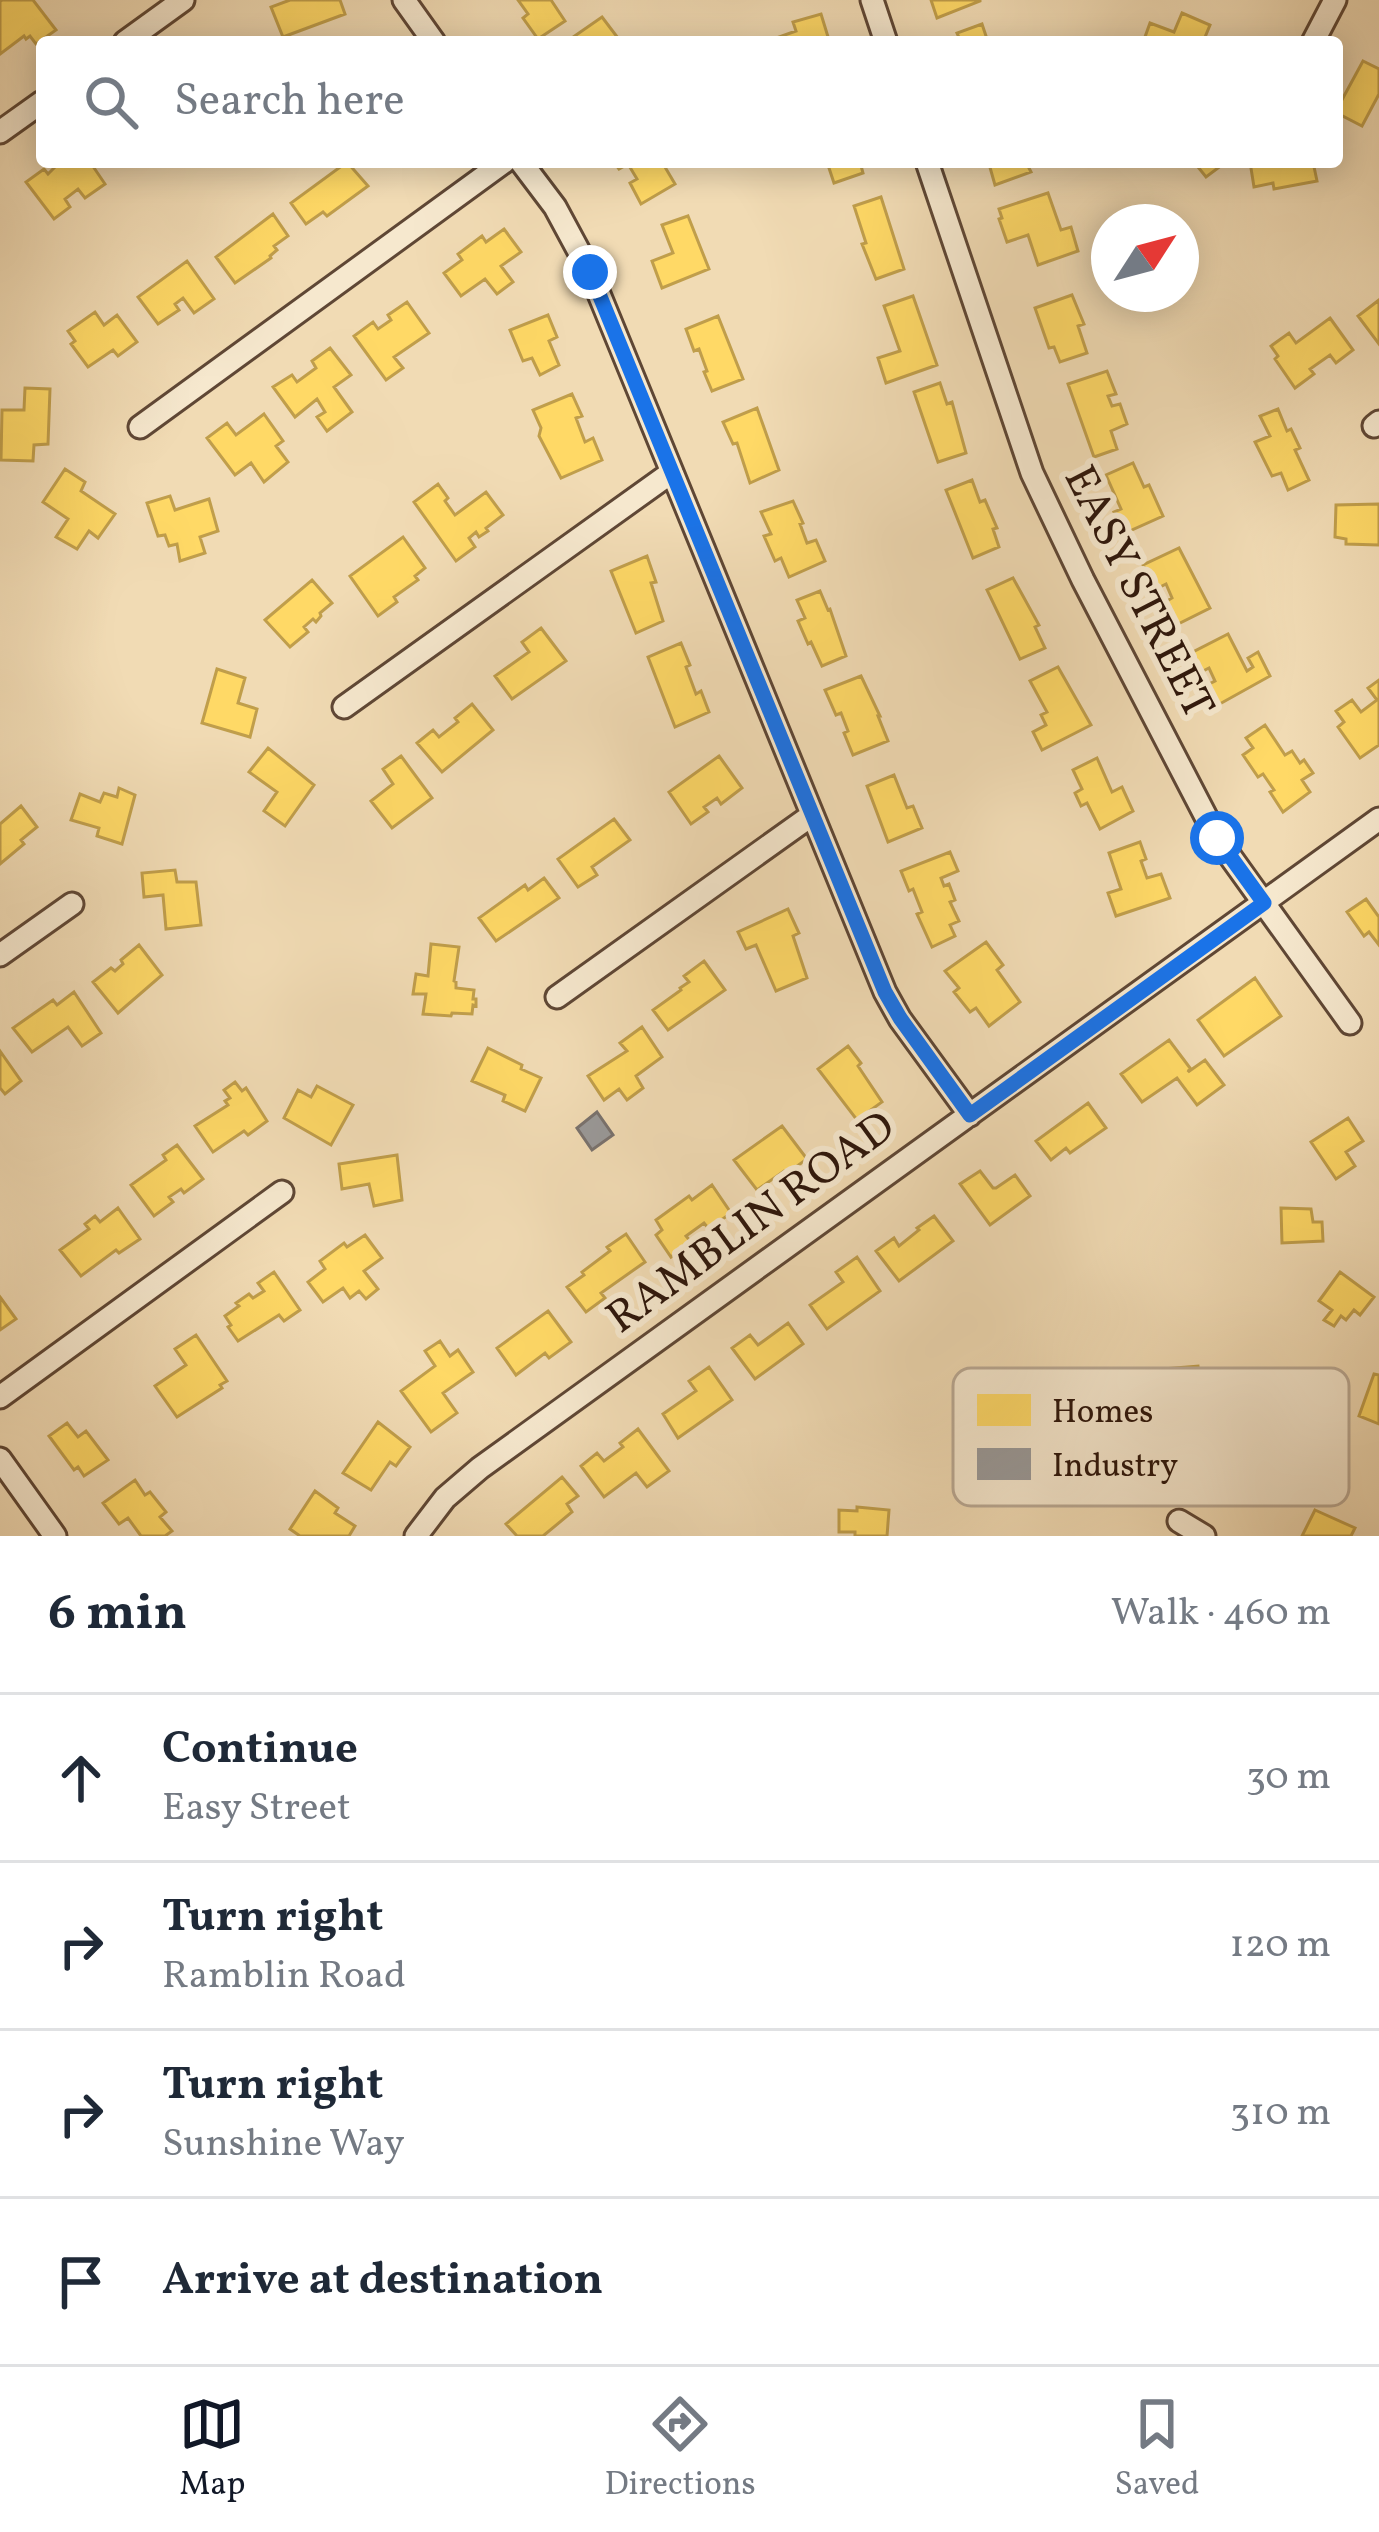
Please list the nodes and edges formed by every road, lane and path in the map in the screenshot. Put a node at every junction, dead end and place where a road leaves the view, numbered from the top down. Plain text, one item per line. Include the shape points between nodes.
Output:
1 (183, 0) edge
2 (404, 0) edge
3 (872, 0) edge
4 (1335, 0) edge
5 (133, 36) edge
6 (430, 36) edge
7 (884, 36) edge
8 (1316, 36) edge
9 (36, 106) edge
10 (0, 132) edge
11 (496, 168) edge
12 (525, 168) edge
13 (929, 168) edge
14 (140, 427) dead end
15 (672, 472) junction
16 (344, 707) dead end
17 (812, 815) junction
18 (1379, 819) edge
19 (1264, 903) junction
20 (72, 904) dead end
21 (0, 956) edge
22 (557, 997) dead end
23 (1350, 1023) dead end
24 (970, 1115) junction
25 (282, 1192) dead end
26 (0, 1397) edge
27 (0, 1459) edge
28 (1179, 1521) dead end
29 (55, 1536) edge
30 (416, 1536) edge
31 (1204, 1536) edge

1 - 5 street
2 - 6 street
3 - 7 street
4 - 8 street
9 - 10 street
11 - 14 street
12 - 15 street via 580,251
13 - 19 street, EASY STREET via 1032,473 1217,838
15 - 16 street
15 - 17 street
17 - 22 street
17 - 24 street via 885,992
18 - 19 street, RAMBLIN ROAD
19 - 23 street, EASY STREET
19 - 24 street, RAMBLIN ROAD
20 - 21 street
24 - 30 street, RAMBLIN ROAD via 481,1468
25 - 26 street
27 - 29 street
28 - 31 street

